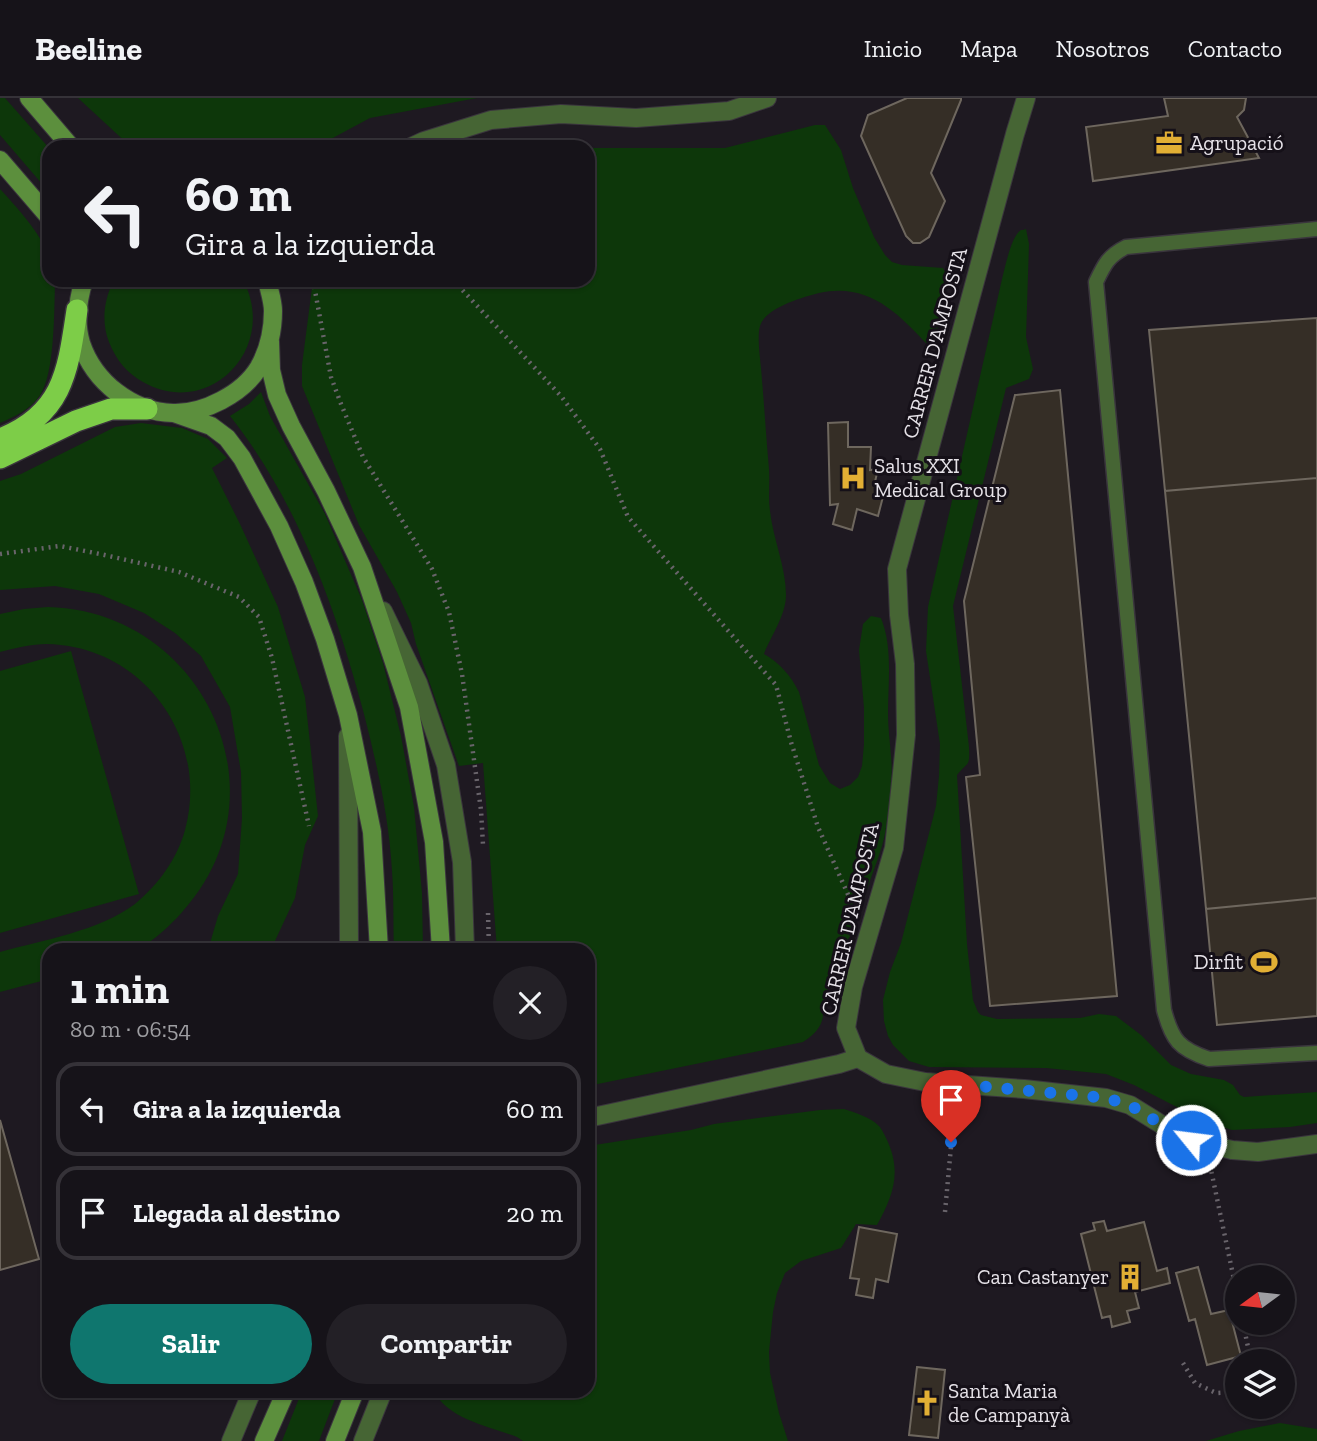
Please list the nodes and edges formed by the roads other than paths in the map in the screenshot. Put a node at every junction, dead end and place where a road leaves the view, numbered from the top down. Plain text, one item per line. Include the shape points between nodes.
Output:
1 (29, 98) edge
2 (767, 98) edge
3 (1018, 98) edge
4 (1026, 98) edge
5 (1015, 134) junction
6 (65, 140) edge
7 (427, 140) edge
8 (0, 160) edge
9 (42, 209) edge
10 (1317, 229) edge
11 (75, 287) edge
12 (82, 287) edge
13 (269, 287) edge
14 (77, 310) junction
15 (270, 341) junction
16 (147, 409) junction
17 (174, 413) junction
18 (0, 439) edge
19 (0, 458) edge
20 (362, 567) junction
21 (348, 715) junction
22 (349, 943) edge
23 (380, 943) edge
24 (441, 943) edge
25 (466, 943) edge
26 (1317, 1053) edge
27 (858, 1058) junction
28 (595, 1116) edge
29 (1317, 1144) edge
30 (249, 1398) edge
31 (283, 1398) edge
32 (352, 1398) edge
33 (380, 1398) edge
34 (231, 1441) edge
35 (264, 1441) edge
36 (335, 1441) edge
37 (363, 1441) edge

1 - 6 street
2 - 7 street via 729,111 491,120
3 - 5 street, CARRER D'AMPOSTA
4 - 5 street, CARRER D'AMPOSTA
5 - 27 street, CARRER D'AMPOSTA via 897,569 906,735 894,848 853,987 846,1028
8 - 9 street
10 - 26 lane via 1126,247 1113,253 1096,282 1168,1026 1192,1054 1209,1059
11 - 14 street
12 - 14 street
13 - 15 street via 274,309
14 - 16 street via 81,342 95,371 118,394
14 - 18 highway via 66,371 54,398 24,427
15 - 17 street via 258,369 235,393 206,408
15 - 20 street via 277,395
16 - 17 street
16 - 19 highway via 111,409 83,418
17 - 21 street via 211,426 242,458 304,583
20 - 24 street via 409,707 434,842
20 - 25 street via 418,682 446,765 462,862
21 - 22 street
21 - 23 street via 372,832
27 - 28 street
27 - 29 street via 886,1074 925,1082 1106,1098 1130,1105 1191,1140 1232,1150 1258,1152
30 - 34 street
31 - 35 street
32 - 36 street
33 - 37 street

